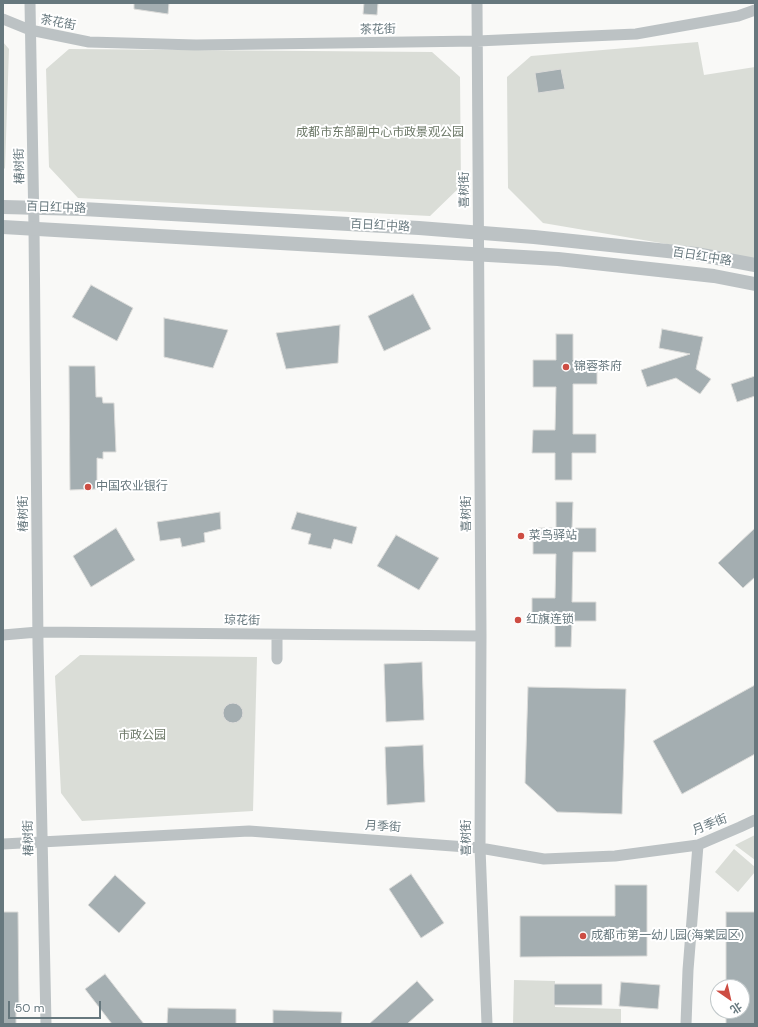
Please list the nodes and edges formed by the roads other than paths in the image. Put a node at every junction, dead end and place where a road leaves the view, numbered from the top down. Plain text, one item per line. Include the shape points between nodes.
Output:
1 (30, 3) edge
2 (477, 3) edge
3 (755, 10) edge
4 (3, 19) edge
5 (30, 30) junction
6 (477, 42) junction
7 (3, 206) edge
8 (34, 208) junction
9 (3, 227) edge
10 (34, 228) junction
11 (478, 233) junction
12 (478, 254) junction
13 (755, 265) edge
14 (755, 284) edge
15 (38, 632) junction
16 (3, 635) edge
17 (277, 635) junction
18 (481, 636) junction
19 (277, 659) dead end
20 (755, 820) edge
21 (42, 842) junction
22 (3, 844) edge
23 (698, 845) junction
24 (480, 848) junction
25 (46, 1024) edge
26 (487, 1024) edge
27 (686, 1024) edge

1 - 5 street, 椿树街
2 - 6 street, 喜树街
3 - 6 street, 茶花街 via 738,16 636,34
4 - 5 street, 茶花街
5 - 6 street, 茶花街 via 89,42 196,45
5 - 8 street, 椿树街
6 - 11 street, 喜树街
7 - 8 street, 百日红中路
8 - 10 street, 椿树街
8 - 11 street, 百日红中路 via 411,227
9 - 10 street, 百日红中路
10 - 12 street, 百日红中路
10 - 15 street, 椿树街
11 - 12 street, 喜树街
11 - 13 street, 百日红中路 via 696,254
12 - 14 street, 百日红中路 via 558,259 714,276
12 - 18 street, 喜树街
15 - 16 street, 琼花街
15 - 17 street, 琼花街
15 - 21 street, 椿树街
17 - 18 street, 琼花街
17 - 19 street
18 - 24 street, 喜树街
20 - 23 street, 月季街
21 - 22 street, 月季街
21 - 24 street, 月季街 via 249,831
21 - 25 street, 椿树街
23 - 24 street, 月季街 via 615,856 544,858
23 - 27 street
24 - 26 street, 喜树街

